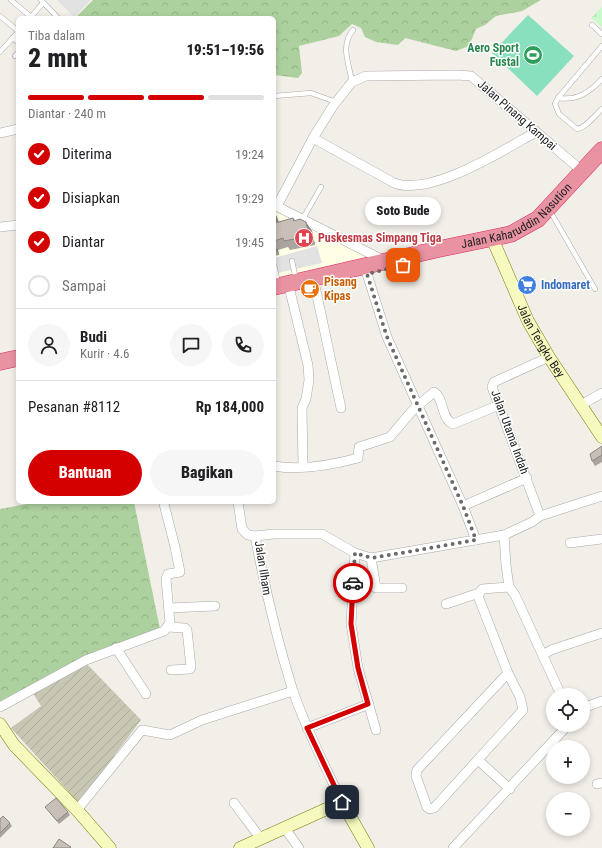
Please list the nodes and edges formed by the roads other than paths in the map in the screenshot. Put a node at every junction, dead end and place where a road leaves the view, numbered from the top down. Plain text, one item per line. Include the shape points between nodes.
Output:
1 (11, 0) edge
2 (42, 1) edge
3 (0, 16) edge
4 (28, 16) edge
5 (31, 16) edge
6 (56, 16) edge
7 (592, 25) dead end
8 (16, 29) edge
9 (353, 30) dead end
10 (16, 33) edge
11 (602, 34) edge
12 (12, 38) junction
13 (16, 41) edge
14 (602, 46) edge
15 (0, 52) edge
16 (602, 79) edge
17 (352, 82) junction
18 (276, 96) edge
19 (558, 98) junction
20 (336, 102) junction
21 (602, 109) edge
22 (16, 129) edge
23 (536, 132) junction
24 (0, 133) edge
25 (313, 138) junction
26 (602, 150) edge
27 (602, 163) edge
28 (582, 171) junction
29 (321, 187) dead end
30 (276, 204) edge
31 (276, 207) edge
32 (553, 216) junction
33 (300, 220) junction
34 (16, 226) edge
35 (0, 227) edge
36 (493, 242) junction
37 (292, 261) dead end
38 (387, 265) junction
39 (276, 271) edge
40 (367, 274) junction
41 (315, 286) junction
42 (283, 288) edge
43 (595, 290) dead end
44 (16, 349) edge
45 (0, 353) edge
46 (549, 357) junction
47 (16, 358) edge
48 (0, 362) edge
49 (602, 393) edge
50 (418, 405) junction
51 (499, 405) junction
52 (582, 405) junction
53 (341, 408) dead end
54 (602, 437) edge
55 (276, 466) edge
56 (303, 468) junction
57 (526, 478) junction
58 (602, 496) edge
59 (164, 504) edge
60 (238, 504) edge
61 (463, 506) junction
62 (540, 516) junction
63 (504, 535) junction
64 (255, 536) junction
65 (602, 539) edge
66 (476, 540) junction
67 (570, 543) dead end
68 (355, 553) junction
69 (372, 558) junction
70 (509, 587) junction
71 (402, 588) dead end
72 (479, 593) junction
73 (446, 604) dead end
74 (215, 606) dead end
75 (169, 608) junction
76 (167, 627) junction
77 (602, 633) edge
78 (116, 648) junction
79 (543, 655) junction
80 (171, 670) dead end
81 (508, 673) junction
82 (558, 688) edge
83 (293, 691) junction
84 (146, 694) dead end
85 (602, 701) edge
86 (368, 704) junction
87 (590, 705) edge
88 (0, 707) edge
89 (0, 724) edge
90 (307, 728) junction
91 (376, 730) dead end
92 (562, 732) edge
93 (478, 760) junction
94 (510, 789) junction
95 (342, 802) junction
96 (234, 803) dead end
97 (77, 810) junction
98 (284, 827) junction
99 (261, 839) junction
100 (110, 848) edge
101 (240, 848) edge
102 (299, 848) edge
103 (368, 848) edge
104 (453, 848) edge

1 - 4 lane
2 - 5 lane
2 - 6 lane
3 - 8 lane
7 - 11 lane
9 - 17 lane via 345,46
10 - 12 lane
12 - 13 lane
12 - 15 lane
14 - 19 lane
16 - 19 lane via 586,94
17 - 20 street
17 - 23 street, Jalan Pinang Kampai via 366,76 471,76
18 - 20 lane via 311,93
19 - 21 lane via 555,104 559,114 576,129 586,124
20 - 25 street
22 - 24 street
23 - 25 street via 459,173 406,186 394,183
23 - 28 street, Jalan Pinang Kampai
25 - 30 street
26 - 28 highway, Jalan Kaharuddin Nasution
27 - 32 highway, Jalan Kaharuddin Nasution
28 - 36 highway, Jalan Kaharuddin Nasution via 538,219
29 - 33 lane
31 - 33 street
32 - 36 highway, Jalan Kaharuddin Nasution via 518,240
32 - 43 lane
33 - 38 street
34 - 35 street
36 - 38 highway, Jalan Kaharuddin Nasution
36 - 46 street, Jalan Tengku Bey via 528,321
37 - 42 lane
38 - 40 highway, Jalan Kaharuddin Nasution
38 - 42 highway, Jalan Kaharuddin Nasution
39 - 42 lane
40 - 41 highway, Jalan Kaharuddin Nasution
40 - 50 street via 387,337
41 - 42 highway, Jalan Kaharuddin Nasution
41 - 53 street
42 - 56 street via 308,364 308,386 302,408
44 - 45 highway
46 - 51 street, Jalan Utama Indah via 494,382 492,387
46 - 52 street, Jalan Tengku Bey
47 - 48 highway
49 - 52 street
50 - 51 street via 435,392 448,421 453,424
50 - 56 street via 390,437 359,447 358,458
50 - 61 street
51 - 57 street, Jalan Utama Indah
52 - 54 street, Jalan Tengku Bey
55 - 56 street
57 - 61 street
57 - 62 street, Jalan Utama Indah
58 - 62 street, Jalan Ilham
59 - 75 street via 180,572 168,574 166,578
60 - 64 street via 242,529 248,535
61 - 66 street
62 - 63 street, Jalan Ilham
63 - 66 street, Jalan Ilham
63 - 70 street
64 - 68 street, Jalan Ilham via 322,534
64 - 83 street, Jalan Ilham via 268,599
65 - 67 street
66 - 69 street, Jalan Ilham
68 - 69 street, Jalan Ilham
68 - 86 street via 351,624 358,668
69 - 71 street via 376,588
70 - 72 street via 482,589
70 - 79 street
72 - 73 street
72 - 81 street
74 - 75 street
75 - 76 street via 170,623
76 - 78 street via 160,633
76 - 80 street via 187,630 191,660 191,668
77 - 79 street
78 - 84 street
78 - 88 street via 86,660
79 - 82 street
81 - 93 street via 520,697 523,710
81 - 93 street via 417,770 416,776 427,807 434,808
83 - 90 street, Jalan Ilham
83 - 97 street via 202,720 170,735 142,730
85 - 87 street
86 - 90 street
86 - 91 street
89 - 97 street via 14,745
90 - 95 street, Jalan Ilham
92 - 94 street
93 - 94 street
94 - 104 street
95 - 98 street
95 - 103 street
96 - 99 street
97 - 100 street
98 - 99 street
98 - 102 street
99 - 101 street

